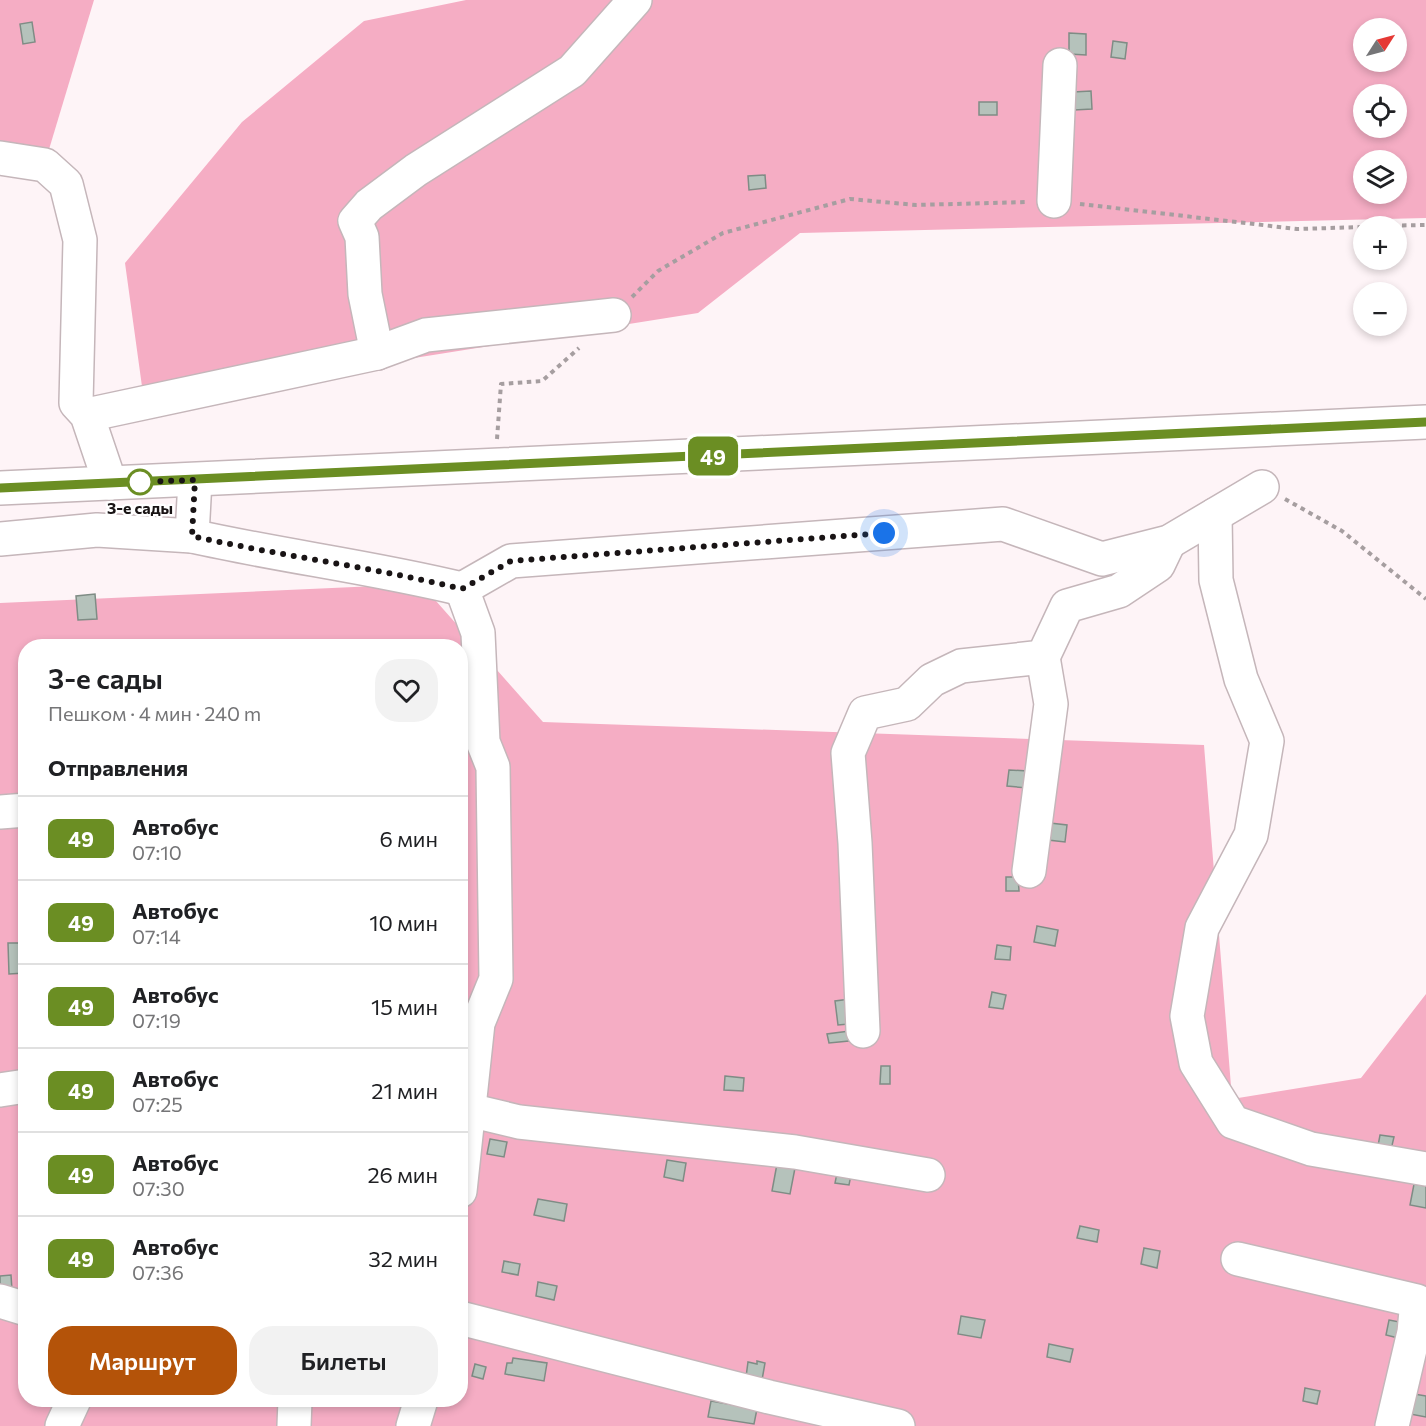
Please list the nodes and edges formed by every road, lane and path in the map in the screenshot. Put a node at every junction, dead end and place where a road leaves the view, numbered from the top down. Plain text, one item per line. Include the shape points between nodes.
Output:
1 (635, 0) edge
2 (1059, 64) dead end
3 (0, 158) edge
4 (1054, 201) junction
5 (1426, 225) edge
6 (1407, 226) edge
7 (1353, 227) edge
8 (614, 315) joint
9 (582, 345) dead end
10 (378, 353) junction
11 (87, 415) junction
12 (1426, 422) edge
13 (495, 466) junction
14 (195, 480) junction
15 (110, 483) junction
16 (1262, 487) joint
17 (0, 488) edge
18 (1215, 515) junction
19 (192, 536) junction
20 (0, 539) edge
21 (1169, 542) junction
22 (462, 589) junction
23 (1426, 599) edge
24 (1043, 657) junction
25 (472, 744) edge
26 (18, 811) edge
27 (0, 812) edge
28 (1029, 871) dead end
29 (469, 1024) edge
30 (863, 1031) dead end
31 (468, 1048) edge
32 (18, 1087) edge
33 (0, 1090) edge
34 (468, 1118) edge
35 (1426, 1169) edge
36 (928, 1175) dead end
37 (1239, 1259) dead end
38 (0, 1301) edge
39 (18, 1307) edge
40 (468, 1320) edge
41 (71, 1407) edge
42 (295, 1407) edge
43 (419, 1407) edge
44 (62, 1426) edge
45 (294, 1426) edge
46 (413, 1426) edge
47 (898, 1426) edge
48 (1392, 1426) edge

1 - 10 street via 572,71 416,170 369,205 355,221 362,237 365,294
2 - 4 street
3 - 11 street via 45,165 66,184 80,240 76,403
4 - 7 path via 1297,229
4 - 8 path via 916,206 850,199 838,202 723,233 658,271
5 - 6 path
8 - 10 street via 426,335
9 - 13 path via 542,381 501,384
10 - 11 street
11 - 15 street
12 - 13 street
13 - 14 street
14 - 15 street
14 - 19 street
15 - 17 street
16 - 18 street
16 - 23 path via 1342,531
18 - 21 street
18 - 35 street via 1216,580 1241,679 1267,741 1251,835 1202,928 1187,1016 1196,1064 1233,1122 1311,1149
19 - 20 street via 96,530
19 - 22 street via 253,550 388,571
21 - 22 street via 1102,559 1004,524 511,561
21 - 24 street via 1158,566 1119,591 1067,606
22 - 25 street via 478,633
24 - 28 street via 1050,704
24 - 30 street via 961,666 932,680 907,704 865,713 848,753
25 - 29 street via 493,767 496,979
26 - 27 street
29 - 31 street
32 - 33 street
34 - 36 street via 795,1152
37 - 48 street via 1418,1301
38 - 39 street
40 - 47 street
41 - 44 street
42 - 45 street
43 - 46 street

